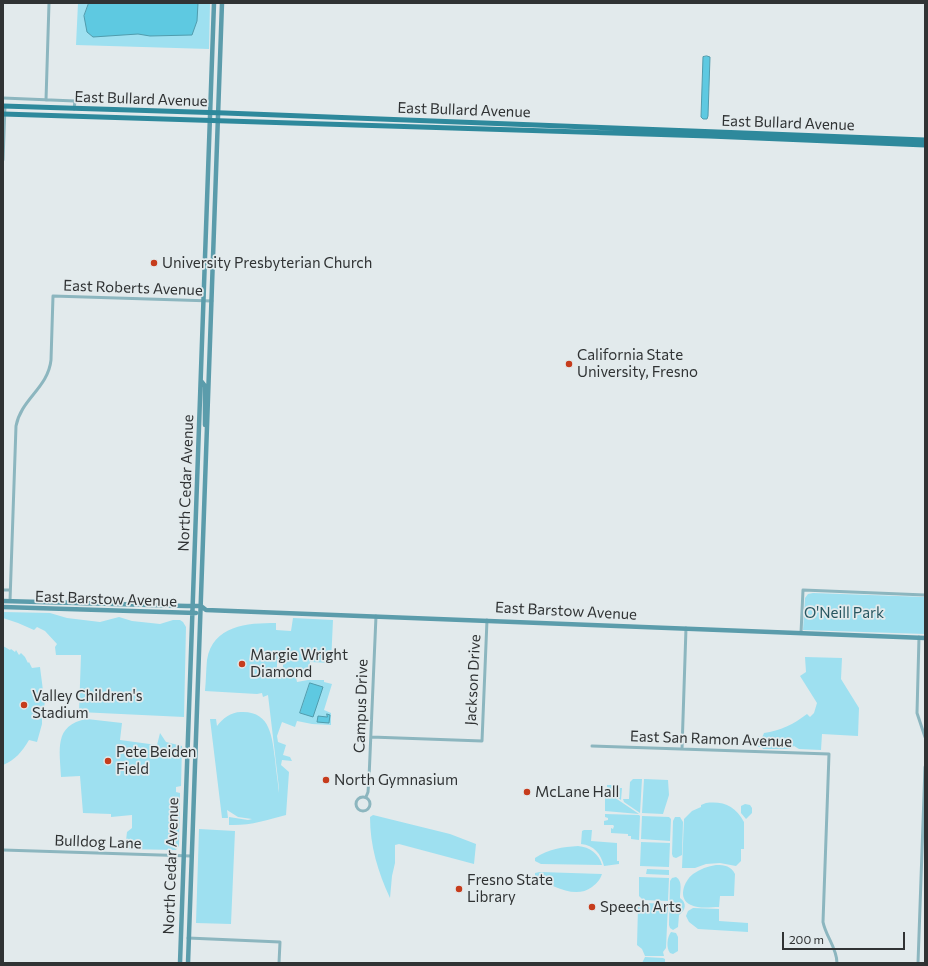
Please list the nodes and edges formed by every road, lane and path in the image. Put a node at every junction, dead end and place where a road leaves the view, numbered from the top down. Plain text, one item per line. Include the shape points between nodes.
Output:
1 (49, 3) edge
2 (214, 3) edge
3 (222, 3) edge
4 (3, 98) edge
5 (46, 100) junction
6 (4, 106) edge
7 (74, 109) junction
8 (211, 113) junction
9 (218, 113) junction
10 (4, 114) edge
11 (211, 120) junction
12 (218, 120) junction
13 (4, 122) edge
14 (925, 140) edge
15 (925, 145) edge
16 (3, 160) edge
17 (205, 301) junction
18 (212, 301) junction
19 (202, 381) junction
20 (207, 439) junction
21 (3, 590) edge
22 (10, 590) junction
23 (925, 595) edge
24 (3, 601) edge
25 (10, 601) junction
26 (194, 606) junction
27 (200, 606) junction
28 (3, 608) edge
29 (10, 608) junction
30 (206, 610) junction
31 (193, 613) junction
32 (200, 613) junction
33 (376, 616) junction
34 (487, 620) junction
35 (686, 628) junction
36 (801, 633) junction
37 (919, 637) junction
38 (925, 638) edge
39 (371, 737) junction
40 (925, 737) edge
41 (592, 746) dead end
42 (682, 749) junction
43 (925, 767) edge
44 (366, 797) junction
45 (3, 850) edge
46 (184, 856) junction
47 (192, 856) junction
48 (920, 892) junction
49 (925, 892) edge
50 (188, 938) junction
51 (180, 963) edge
52 (188, 963) edge
53 (279, 963) edge
54 (837, 963) edge
55 (918, 963) edge

1 - 5 street
2 - 8 main road, North Cedar Avenue
3 - 9 main road, North Cedar Avenue
4 - 5 street
5 - 7 street via 75,101
6 - 7 main road, East Bullard Avenue
6 - 10 street
7 - 8 main road, East Bullard Avenue
8 - 9 main road, East Bullard Avenue
8 - 11 main road, North Cedar Avenue
9 - 12 main road, North Cedar Avenue
9 - 14 main road, East Bullard Avenue
10 - 11 main road, East Bullard Avenue
10 - 13 street
11 - 12 main road, East Bullard Avenue
11 - 17 main road, North Cedar Avenue
12 - 15 main road, East Bullard Avenue
12 - 18 main road, North Cedar Avenue
13 - 16 street
17 - 18 street, East Roberts Avenue
17 - 19 main road, North Cedar Avenue
17 - 22 street, East Roberts Avenue via 54,296 50,369 17,419
18 - 20 main road, North Cedar Avenue
19 - 20 main road via 205,386 204,419
19 - 26 main road, North Cedar Avenue
20 - 27 main road, North Cedar Avenue
21 - 22 street
22 - 25 street
23 - 36 street via 803,590
24 - 25 main road, East Barstow Avenue
25 - 26 main road, East Barstow Avenue
25 - 29 street
26 - 27 main road, East Barstow Avenue
26 - 31 main road, North Cedar Avenue
27 - 30 main road
27 - 32 main road, North Cedar Avenue
28 - 29 main road, East Barstow Avenue
29 - 31 main road, East Barstow Avenue
30 - 32 main road, East Barstow Avenue
30 - 33 main road, East Barstow Avenue
31 - 32 main road, East Barstow Avenue
31 - 46 main road, North Cedar Avenue
32 - 47 main road, North Cedar Avenue
33 - 34 main road, East Barstow Avenue
33 - 39 street, Campus Drive
34 - 35 main road, East Barstow Avenue
34 - 39 street, Jackson Drive via 482,741
35 - 36 main road, East Barstow Avenue
35 - 42 street
36 - 37 main road, East Barstow Avenue
37 - 38 main road, East Barstow Avenue
37 - 40 street via 916,713
39 - 44 street, Campus Drive
41 - 42 street, East San Ramon Avenue
42 - 54 street, East San Ramon Avenue via 829,754 823,922 825,932 836,952
43 - 48 street
44 - 44 street, Campus Drive via 356,800 359,810 369,808 370,801
45 - 46 street, Bulldog Lane
46 - 47 street, Bulldog Lane
46 - 51 main road, North Cedar Avenue
47 - 50 main road, North Cedar Avenue
48 - 49 street
48 - 55 street
50 - 52 main road, North Cedar Avenue
50 - 53 street via 280,942

